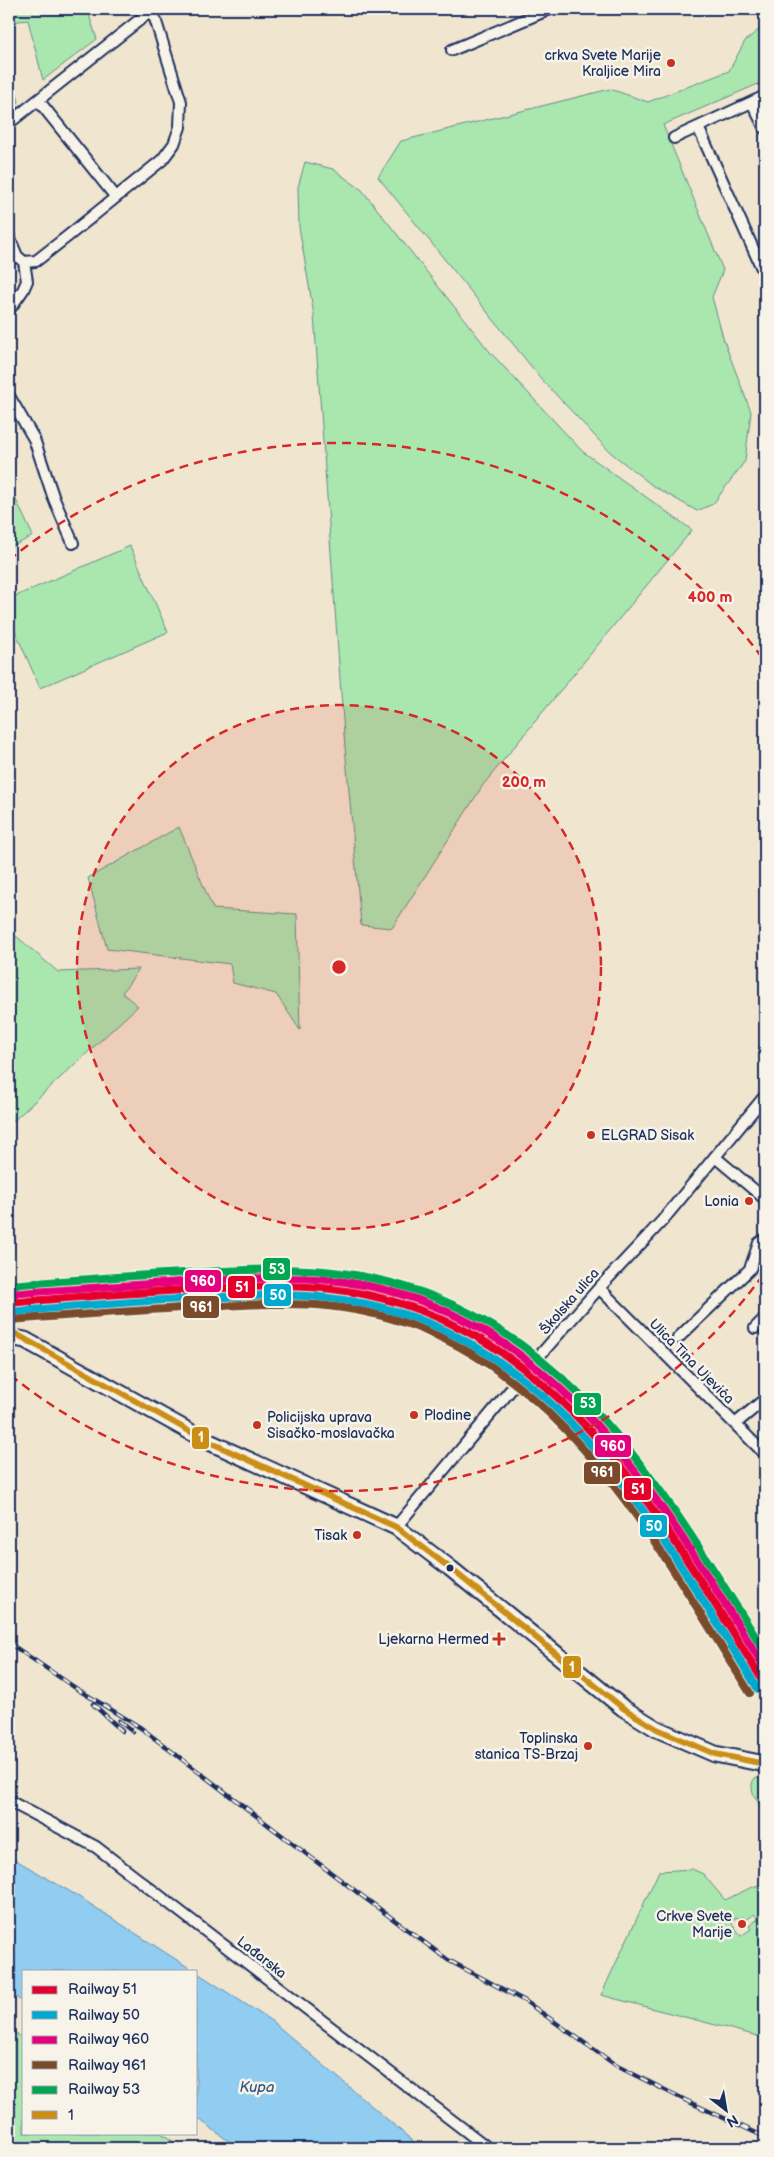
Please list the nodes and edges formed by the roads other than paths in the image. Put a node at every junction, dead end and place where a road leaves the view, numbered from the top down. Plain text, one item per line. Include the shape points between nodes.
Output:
1 (152, 9) edge
2 (550, 9) edge
3 (452, 50) dead end
4 (765, 96) edge
5 (38, 100) junction
6 (752, 102) junction
7 (9, 123) edge
8 (698, 127) junction
9 (765, 129) edge
10 (674, 138) dead end
11 (115, 196) junction
12 (9, 237) edge
13 (24, 262) junction
14 (765, 275) edge
15 (9, 310) edge
16 (9, 396) edge
17 (73, 542) dead end
18 (765, 1096) edge
19 (715, 1157) junction
20 (765, 1199) edge
21 (765, 1239) edge
22 (599, 1288) junction
23 (765, 1318) edge
24 (756, 1328) dead end
25 (9, 1330) edge
26 (9, 1337) edge
27 (678, 1338) dead end
28 (25, 1340) junction
29 (765, 1399) edge
30 (735, 1424) junction
31 (765, 1454) edge
32 (396, 1527) junction
33 (765, 1764) edge
34 (9, 1801) edge
35 (488, 2148) edge

1 - 5 street
1 - 11 street via 180,102 180,127 166,156
2 - 3 street
4 - 6 street
5 - 7 street
5 - 11 street
6 - 8 street
6 - 9 street
8 - 10 street
8 - 14 street
11 - 13 street via 36,260
12 - 13 street via 17,256
13 - 15 street via 27,281
16 - 17 street via 34,439 54,500
18 - 19 street, Školska ulica
19 - 20 street
19 - 22 street, Školska ulica via 662,1221
21 - 27 street via 759,1243 750,1268
22 - 30 street, Ulica Tina Ujevića
22 - 32 street, Školska ulica
23 - 24 street
25 - 28 street
26 - 28 main road
28 - 32 main road via 212,1444
29 - 30 street
30 - 31 street, Ulica Tina Ujevića
32 - 33 main road via 639,1719 715,1754
34 - 35 street, Lađarska via 96,1847

